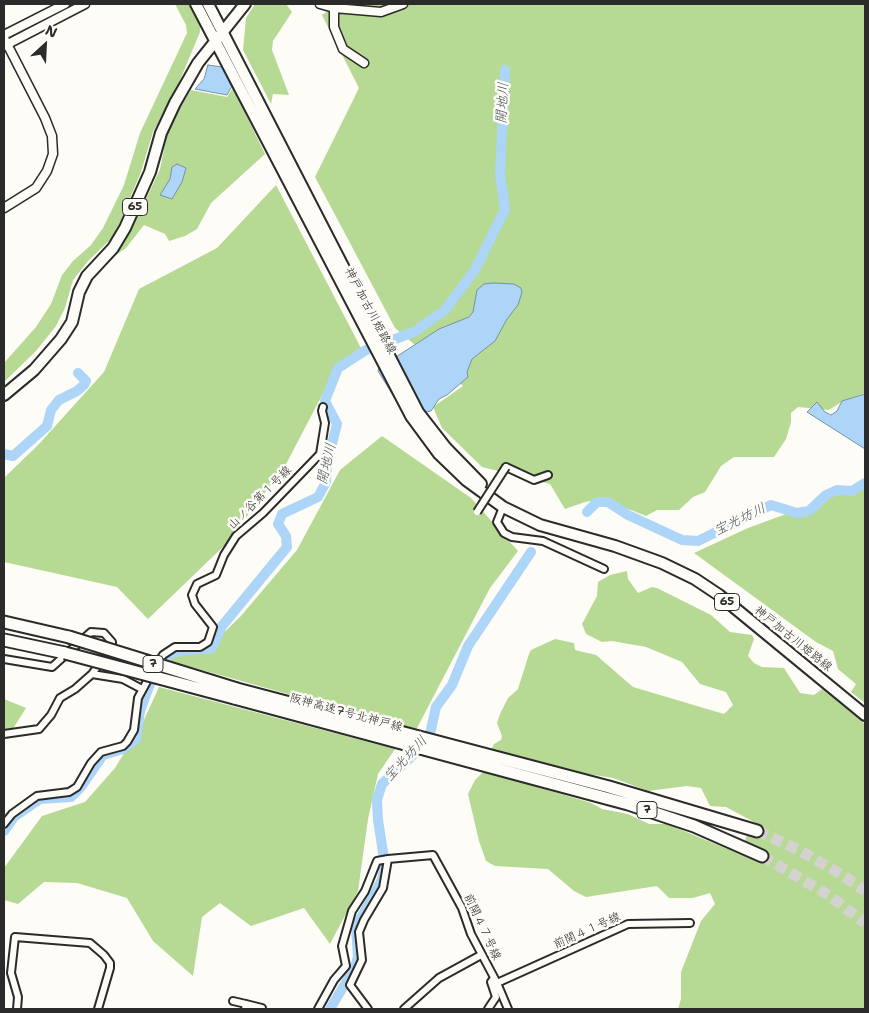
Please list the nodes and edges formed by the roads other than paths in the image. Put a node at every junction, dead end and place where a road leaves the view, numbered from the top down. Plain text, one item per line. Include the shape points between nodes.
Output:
1 (65, 4) edge
2 (85, 4) edge
3 (196, 4) edge
4 (208, 4) edge
5 (245, 4) edge
6 (320, 4) edge
7 (403, 4) edge
8 (334, 8) junction
9 (223, 34) junction
10 (5, 41) edge
11 (216, 43) junction
12 (364, 63) dead end
13 (4, 208) edge
14 (368, 326) junction
15 (4, 395) edge
16 (323, 407) dead end
17 (424, 426) junction
18 (548, 475) dead end
19 (503, 507) junction
20 (477, 512) dead end
21 (565, 531) junction
22 (604, 569) dead end
23 (4, 616) edge
24 (4, 622) edge
25 (32, 628) junction
26 (4, 640) edge
27 (4, 647) edge
28 (64, 655) junction
29 (4, 659) edge
30 (92, 674) junction
31 (142, 689) junction
32 (236, 693) junction
33 (865, 715) edge
34 (4, 734) edge
35 (529, 772) junction
36 (4, 824) edge
37 (757, 831) tunnel mouth
38 (762, 856) tunnel mouth
39 (388, 859) dead end
40 (690, 923) dead end
41 (481, 955) junction
42 (496, 980) junction
43 (233, 1001) dead end
44 (246, 1007) edge
45 (262, 1008) edge
46 (17, 1009) edge
47 (98, 1009) edge
48 (318, 1009) edge
49 (368, 1009) edge
50 (404, 1009) edge
51 (488, 1009) edge
52 (508, 1009) edge

1 - 10 street
2 - 10 street
3 - 11 main road, 神戸加古川姫路線 / 65
4 - 9 main road, 神戸加古川姫路線 / 65
5 - 9 main road, 65
6 - 8 street
7 - 8 street via 381,12
8 - 12 street via 334,27 343,48
9 - 11 main road, 65
9 - 14 main road, 神戸加古川姫路線 / 65
10 - 13 street via 45,118 52,136 53,154 36,188
11 - 14 main road, 神戸加古川姫路線 / 65
11 - 15 main road, 65 via 198,64 175,103 125,228 113,248 87,276 79,292 72,322 34,370
14 - 17 main road, 神戸加古川姫路線 / 65 via 411,416
16 - 31 street, 山ノ谷第１号線 via 325,423 320,454 264,513 236,536 216,575 197,584 192,595 200,612 213,627 208,642 200,647 175,647 163,655
17 - 19 main road, 神戸加古川姫路線 / 65 via 439,454 466,480
17 - 21 main road, 神戸加古川姫路線 / 65 via 479,482 508,503
18 - 20 street, bridge via 534,480 506,467
19 - 21 main road, 神戸加古川姫路線 / 65 via 540,525
19 - 22 street via 497,522 504,533 543,541
21 - 33 main road, 神戸加古川姫路線 / 65 via 662,563 695,579
23 - 25 highway
24 - 25 highway, 阪神高速7号北神戸線 / 7
25 - 32 highway, 阪神高速7号北神戸線 / 7, bridge via 69,637
26 - 28 highway
27 - 28 highway
28 - 32 highway, 阪神高速7号北神戸線 / 7, bridge
29 - 30 street via 52,667 91,632 104,633 112,647
30 - 31 street via 123,680
30 - 34 street via 60,698 51,716 39,729
31 - 36 street via 134,730 127,742 101,752 69,792 37,796
32 - 35 highway, 阪神高速7号北神戸線 / 7
35 - 37 highway, 阪神高速7号北神戸線 / 7 via 609,787
35 - 38 highway, 阪神高速7号北神戸線 / 7 via 686,823
39 - 48 street via 377,861 365,891 352,911 342,946 346,966
40 - 42 street, 前開４１号線 via 628,924
41 - 42 street, 前開４７号線
41 - 49 street, 前開４７号線 via 462,908 433,855 388,859 383,888 359,932 362,960 350,985
41 - 50 street via 439,978
42 - 51 street via 491,982 496,997
42 - 52 street, 前開４７号線
43 - 44 street
44 - 45 street
46 - 47 street via 18,997 11,973 15,938 90,943 110,962

